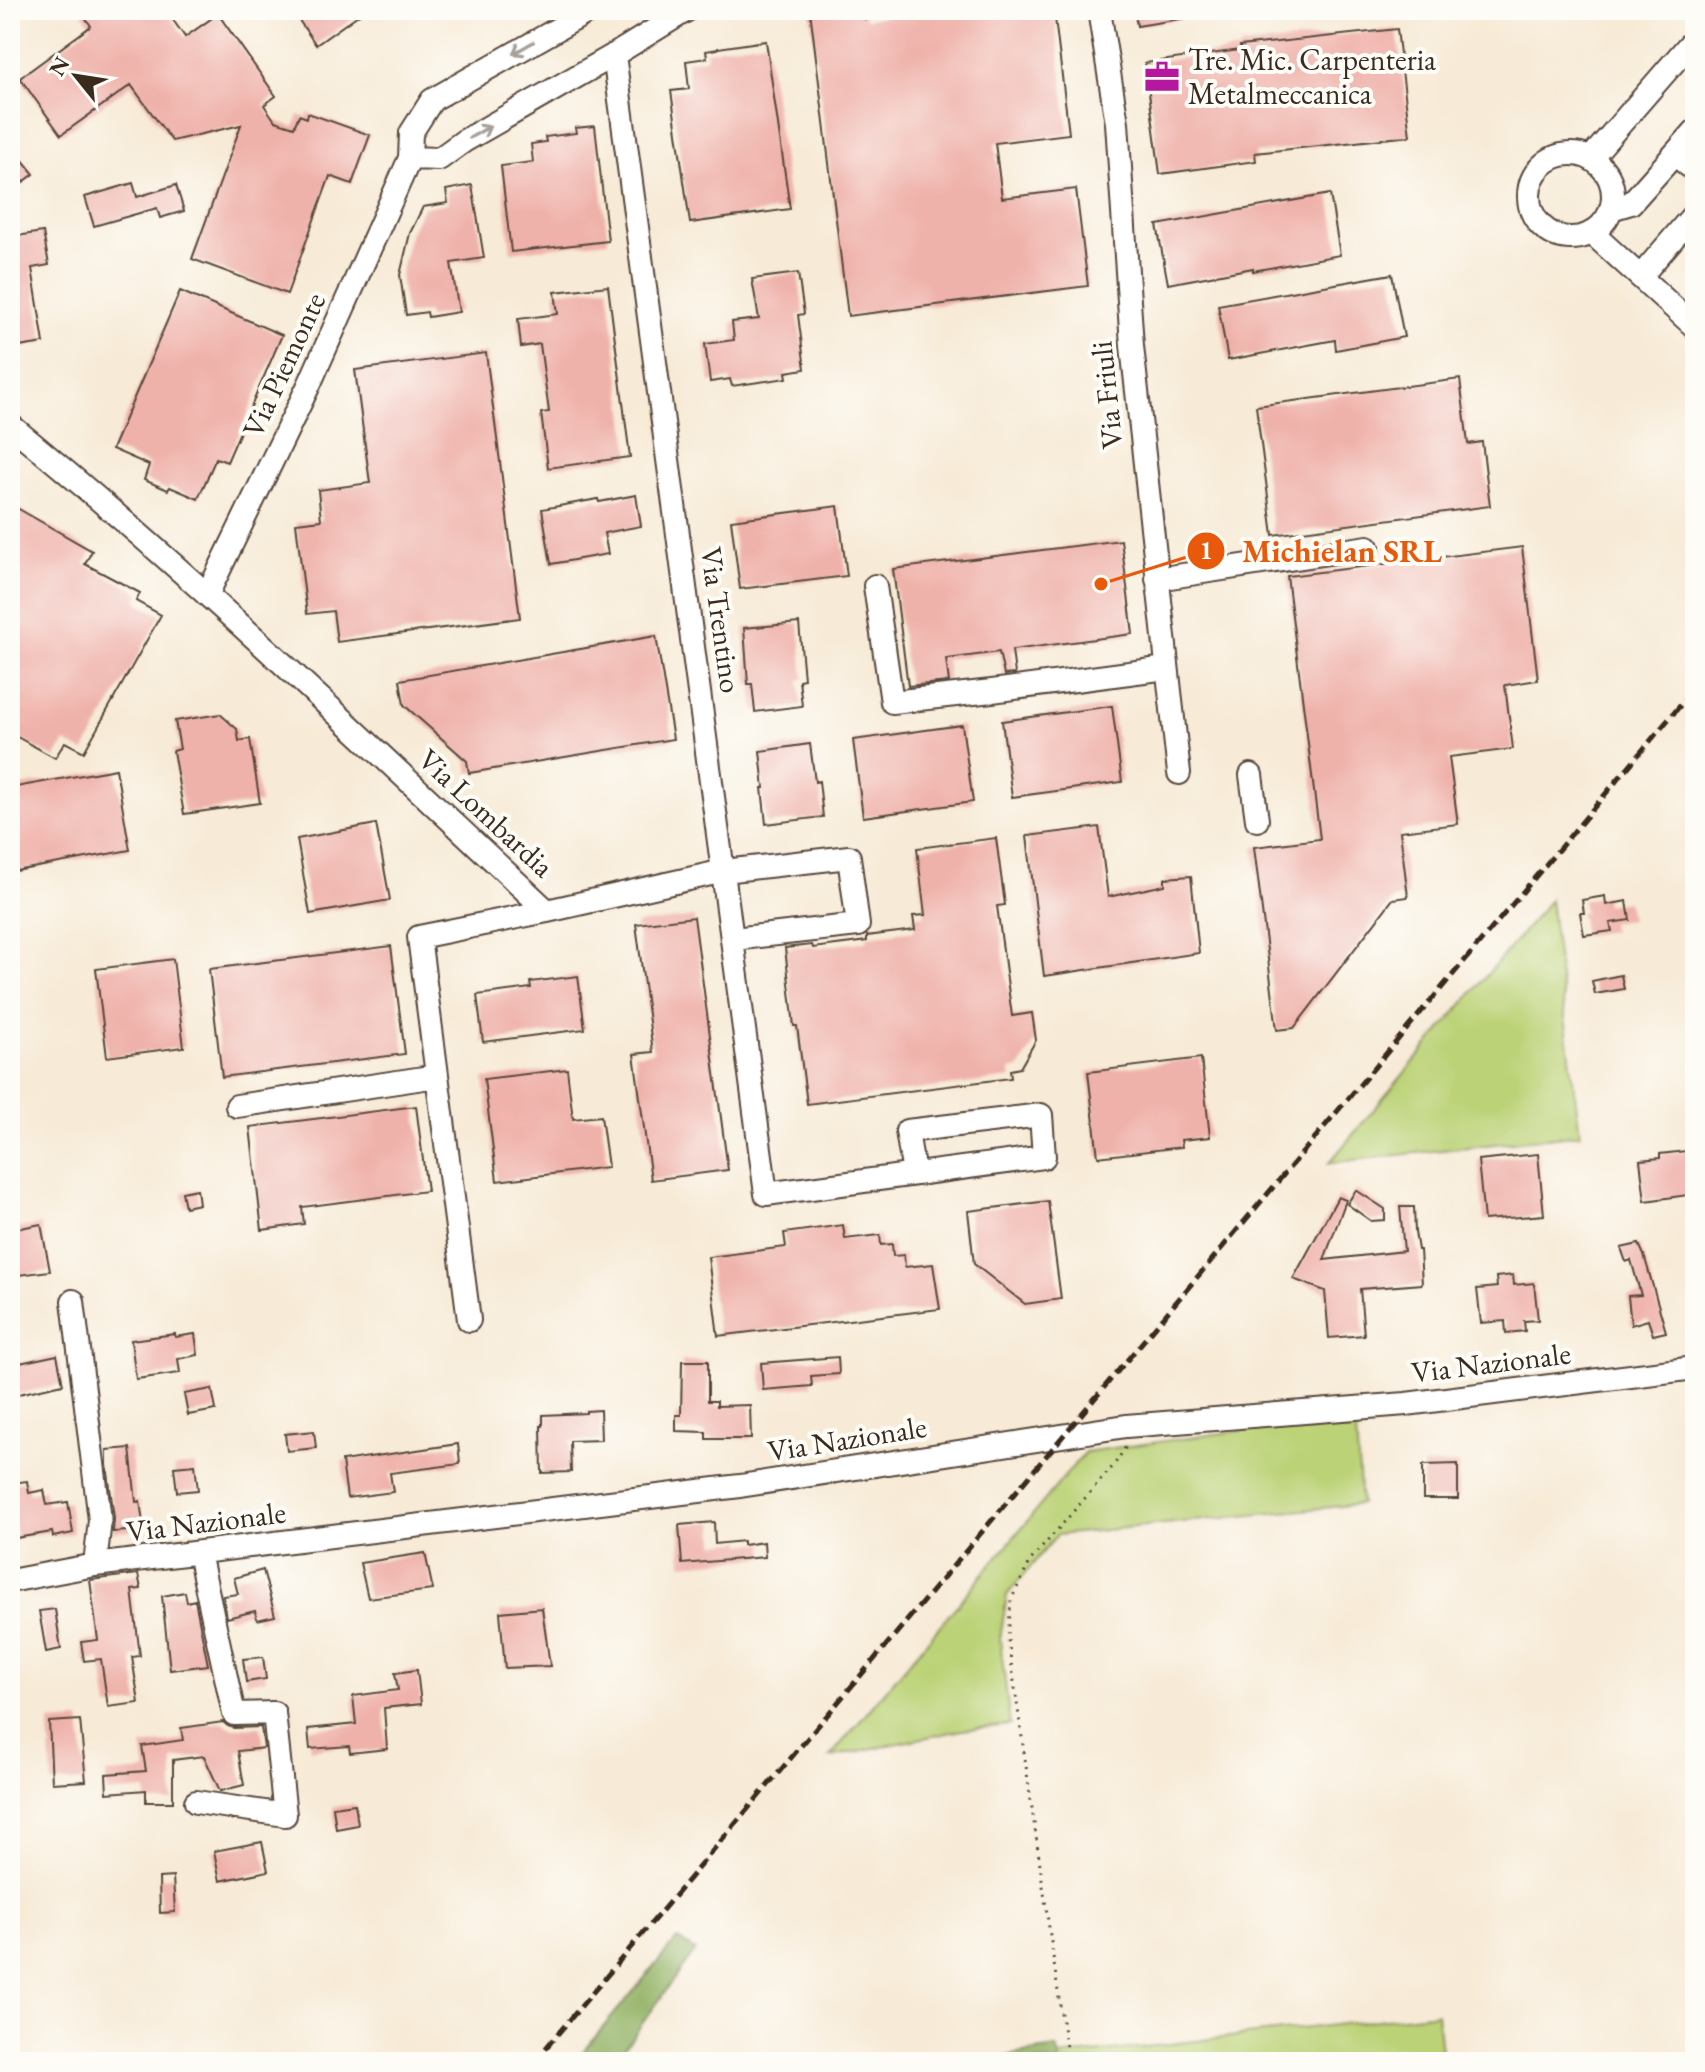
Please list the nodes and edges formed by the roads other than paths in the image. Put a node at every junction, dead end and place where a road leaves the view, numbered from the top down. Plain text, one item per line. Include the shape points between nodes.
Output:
1 (591, 10) edge
2 (687, 10) edge
3 (1099, 10) edge
4 (1694, 40) edge
5 (614, 55) junction
6 (1695, 131) edge
7 (1676, 155) junction
8 (410, 158) junction
9 (1591, 158) junction
10 (1695, 171) edge
11 (1611, 209) junction
12 (1695, 213) edge
13 (1592, 233) junction
14 (1640, 277) junction
15 (1695, 327) edge
16 (10, 425) edge
17 (1368, 547) dead end
18 (1157, 579) junction
19 (875, 586) dead end
20 (207, 595) junction
21 (1167, 668) junction
22 (1179, 773) dead end
23 (1251, 775) dead end
24 (1257, 820) dead end
25 (724, 871) junction
26 (547, 911) junction
27 (733, 939) junction
28 (437, 1076) junction
29 (237, 1106) dead end
30 (914, 1174) junction
31 (73, 1301) dead end
32 (469, 1320) dead end
33 (1695, 1368) edge
34 (199, 1553) junction
35 (95, 1565) junction
36 (10, 1581) edge
37 (196, 1802) dead end

1 -> 8 street, Via Piemonte via 432,100 411,133
2 - 5 street
3 - 18 street, Via Friuli via 1117,123 1132,346
4 - 9 street
8 -> 5 street via 439,159
5 - 25 street, Via Trentino
6 - 7 street
7 - 10 street
7 - 11 street via 1631,203
8 - 20 street, Via Piemonte via 309,385
9 - 11 street via 1610,180
9 - 13 street via 1562,154 1549,160 1537,169 1528,197 1538,224 1550,233 1564,238
11 - 13 street
12 - 14 street
13 - 14 street
14 - 15 street
16 - 20 street, Via Lombardia
17 - 18 street
18 - 21 street, Via Friuli
19 - 21 street via 892,702
20 - 26 street, Via Lombardia
21 - 22 street, Via Friuli
23 - 24 street
25 - 26 street, Via Lombardia
25 - 27 street, Via Trentino
25 - 27 street, Via Lombardia via 849,857 851,871 858,925
26 - 28 street via 419,937
27 - 30 street, Via Trentino via 766,1194
28 - 29 street
28 - 32 street
30 - 30 street via 1044,1157 1041,1115 907,1131
31 - 35 street via 100,1520
33 - 34 street, Via Nazionale via 1406,1404 1126,1426 740,1486
34 - 35 street, Via Nazionale
34 - 37 street via 234,1714 274,1713 285,1815
35 - 36 street, Via Nazionale

